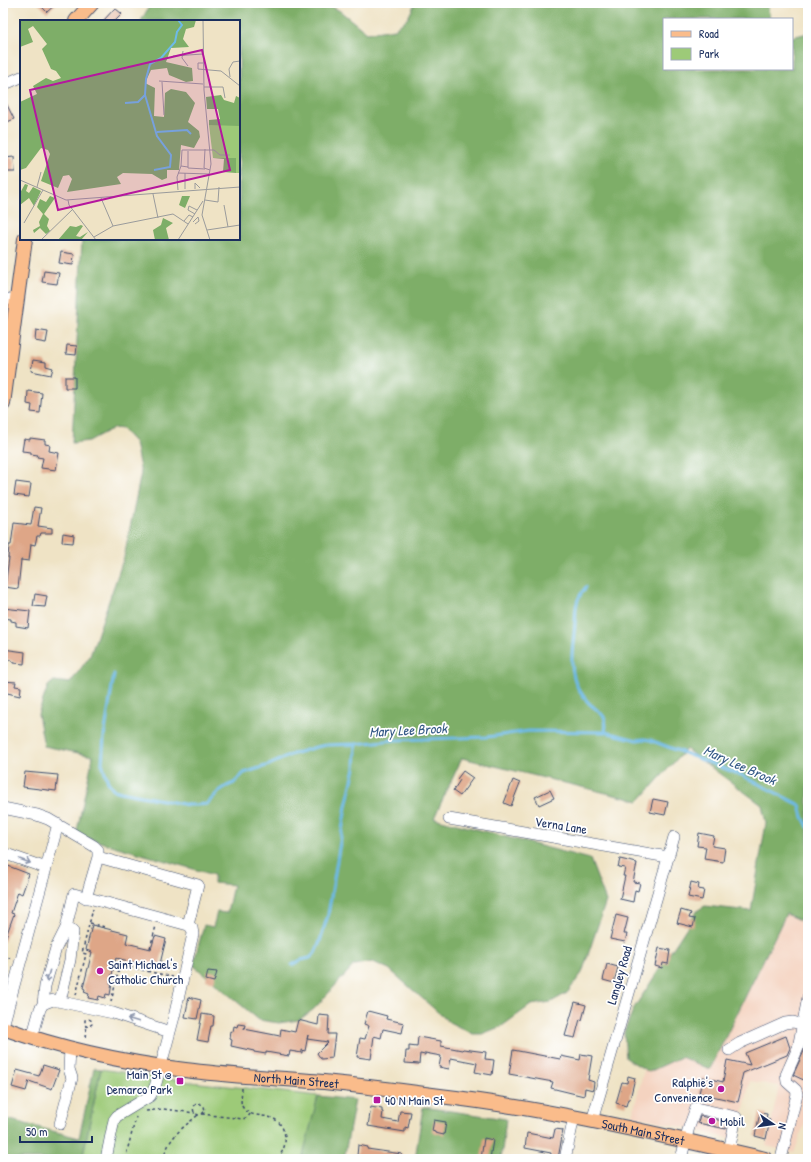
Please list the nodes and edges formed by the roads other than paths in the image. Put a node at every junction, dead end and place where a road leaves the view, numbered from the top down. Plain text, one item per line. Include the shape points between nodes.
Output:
1 (92, 3) edge
2 (77, 20) edge
3 (19, 77) edge
4 (3, 85) edge
5 (25, 240) edge
6 (17, 298) junction
7 (3, 300) edge
8 (3, 404) edge
9 (3, 808) edge
10 (449, 819) dead end
11 (58, 824) junction
12 (674, 837) dead end
13 (3, 853) edge
14 (98, 856) junction
15 (668, 857) junction
16 (46, 868) junction
17 (86, 898) junction
18 (188, 925) junction
19 (66, 928) junction
20 (808, 997) edge
21 (60, 1001) junction
22 (43, 1004) junction
23 (805, 1025) edge
24 (3, 1027) edge
25 (170, 1032) junction
26 (32, 1038) junction
27 (70, 1049) junction
28 (729, 1050) dead end
29 (161, 1067) junction
30 (574, 1117) junction
31 (592, 1121) junction
32 (60, 1124) dead end
33 (685, 1141) junction
34 (729, 1151) junction
35 (106, 1159) edge
36 (566, 1159) edge
37 (681, 1159) edge
38 (765, 1159) edge
39 (782, 1159) edge

1 - 2 main road
3 - 4 street
5 - 6 main road
6 - 7 street
6 - 8 main road
9 - 11 street via 37,814
10 - 15 street, Verna Lane
11 - 14 street via 97,848
11 - 16 street
12 - 15 street, Langley Road
13 -> 16 street
14 - 17 street
14 - 18 street via 198,885
15 - 31 street, Langley Road
16 - 24 street
17 - 18 street
17 - 19 street via 74,894
18 - 25 street via 192,928 193,934
19 - 21 street via 73,932 70,960
19 -> 22 street via 56,948 45,986
20 - 23 street
21 - 22 street via 53,1000
25 -> 21 street via 113,1013
22 - 26 street
23 - 28 street via 789,1022 781,1024
23 - 39 street via 786,1075 787,1082 797,1094
24 - 26 main road, North Main Street
25 - 29 street
26 - 27 main road, North Main Street
27 - 29 main road, North Main Street
27 - 32 street via 69,1069 72,1078
29 - 30 main road, North Main Street via 435,1095
29 - 35 street via 150,1096 114,1120
30 - 31 main road, North Main Street
30 - 36 street
31 - 33 main road, South Main Street
33 - 34 main road, South Main Street
33 - 34 street via 696,1108 736,1117
33 - 37 street
34 - 38 main road, South Main Street

